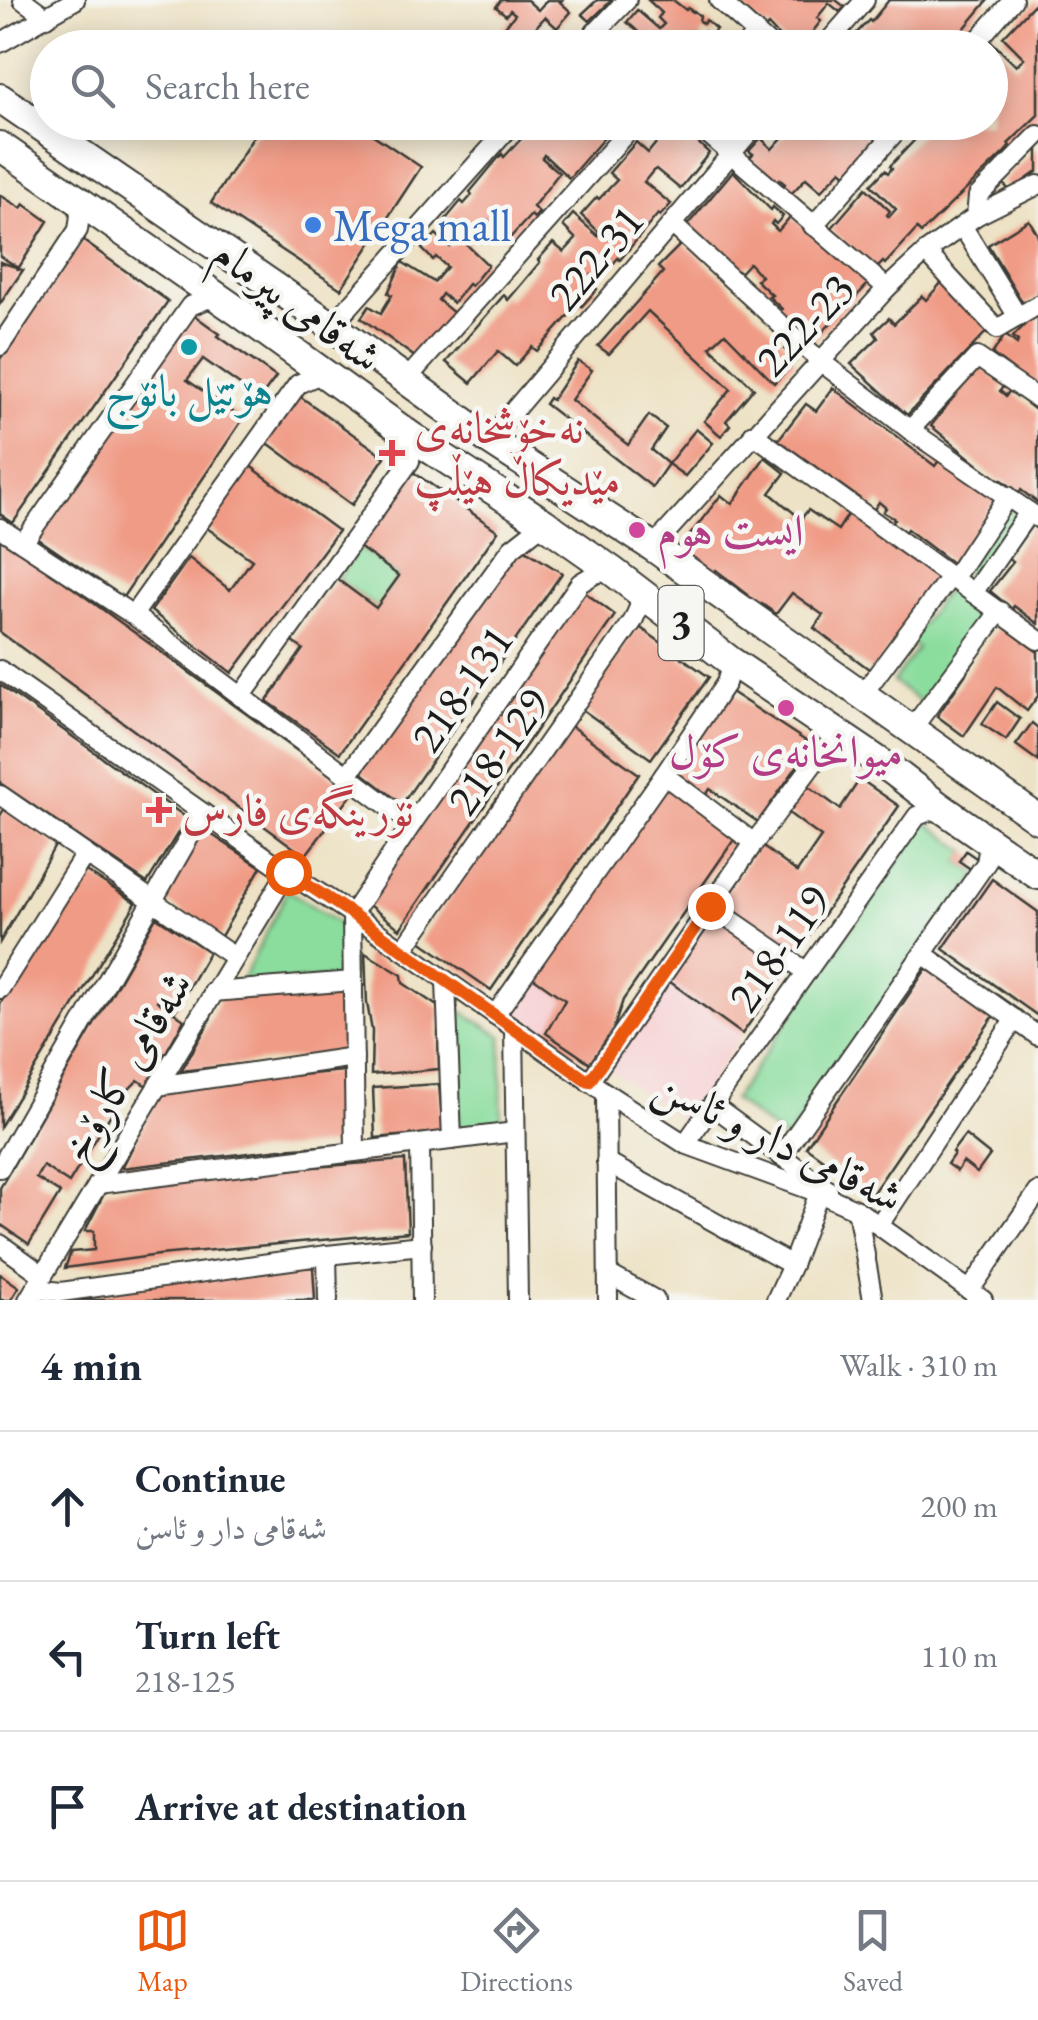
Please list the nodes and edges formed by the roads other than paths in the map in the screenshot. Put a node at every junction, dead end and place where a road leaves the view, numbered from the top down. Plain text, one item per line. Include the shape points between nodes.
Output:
1 (23, 0) edge
2 (74, 0) edge
3 (627, 0) edge
4 (720, 0) edge
5 (865, 0) edge
6 (1012, 0) edge
7 (46, 16) junction
8 (596, 30) edge
9 (754, 30) edge
10 (839, 30) edge
11 (986, 30) edge
12 (0, 43) edge
13 (0, 98) edge
14 (30, 119) edge
15 (1038, 134) edge
16 (61, 140) edge
17 (498, 140) edge
18 (620, 140) edge
19 (715, 140) edge
20 (743, 140) edge
21 (888, 140) edge
22 (0, 146) edge
23 (731, 154) junction
24 (1038, 185) edge
25 (77, 199) junction
26 (970, 222) junction
27 (672, 224) junction
28 (813, 226) junction
29 (926, 252) junction
30 (887, 288) junction
31 (202, 301) junction
32 (1038, 305) edge
33 (1018, 317) junction
34 (332, 326) junction
35 (997, 329) junction
36 (0, 346) edge
37 (977, 357) junction
38 (820, 361) junction
39 (310, 379) junction
40 (406, 380) junction
41 (1038, 399) edge
42 (447, 410) junction
43 (910, 430) junction
44 (753, 434) junction
45 (488, 440) junction
46 (413, 446) junction
47 (466, 472) junction
48 (1008, 496) junction
49 (1034, 515) edge
50 (544, 522) junction
51 (0, 528) edge
52 (23, 543) junction
53 (653, 547) junction
54 (611, 570) junction
55 (951, 578) junction
56 (639, 590) junction
57 (972, 593) junction
58 (1000, 611) junction
59 (133, 614) junction
60 (1038, 640) edge
61 (0, 670) edge
62 (728, 671) junction
63 (862, 695) junction
64 (241, 696) junction
65 (911, 730) junction
66 (852, 742) junction
67 (664, 775) junction
68 (347, 776) junction
69 (1, 798) edge
70 (929, 812) junction
71 (203, 813) junction
72 (1038, 819) edge
73 (412, 824) junction
74 (754, 844) junction
75 (986, 851) junction
76 (84, 854) junction
77 (288, 872) junction
78 (1038, 875) edge
79 (153, 901) junction
80 (710, 906) junction
81 (352, 914) junction
82 (404, 950) junction
83 (923, 954) junction
84 (234, 957) junction
85 (807, 972) junction
86 (446, 980) junction
87 (352, 981) junction
88 (0, 989) edge
89 (213, 992) junction
90 (495, 1015) junction
91 (1015, 1020) junction
92 (514, 1028) junction
93 (1038, 1036) edge
94 (354, 1057) junction
95 (589, 1082) junction
96 (157, 1086) junction
97 (606, 1093) junction
98 (712, 1105) junction
99 (515, 1132) junction
100 (452, 1140) junction
101 (420, 1144) junction
102 (685, 1144) junction
103 (355, 1152) junction
104 (781, 1156) junction
105 (606, 1162) junction
106 (0, 1168) edge
107 (98, 1184) junction
108 (1038, 1192) edge
109 (819, 1193) junction
110 (857, 1210) junction
111 (879, 1225) junction
112 (0, 1244) edge
113 (422, 1245) junction
114 (327, 1255) junction
115 (792, 1266) junction
116 (608, 1274) junction
117 (35, 1288) edge
118 (976, 1295) edge
119 (328, 1300) edge
120 (422, 1300) edge
121 (518, 1300) edge
122 (608, 1300) edge
123 (654, 1300) edge
124 (776, 1300) edge
125 (873, 1300) edge

1 - 7 street
2 - 7 street
3 - 8 street
4 - 9 street
5 - 10 street
6 - 11 street
7 - 12 street
13 - 14 highway, شەقامی پیرمام / 3
15 - 26 street via 978,196
16 - 34 highway, شەقامی پیرمام / 3
17 - 34 street
18 - 40 street
19 - 23 street
20 - 23 street, 222-31
21 - 28 street
22 - 25 highway, شەقامی پیرمام / 3
23 - 27 street, 222-31
23 - 28 street
24 - 26 street, 222-23
25 - 31 highway, شەقامی پیرمام / 3
25 - 36 street via 78,230
26 - 29 street, 222-23
26 - 33 street
27 - 38 street
27 - 45 street, 222-31
28 - 30 street
29 - 30 street, 222-23
29 - 35 street
30 - 38 street, 222-23
31 - 39 highway, شەقامی پیرمام / 3
31 - 52 street
32 - 33 street
33 - 35 street
34 - 40 highway, شەقامی پیرمام / 3
35 - 37 street via 980,342
37 - 41 street
37 - 43 street
38 - 43 street
38 - 44 street, 222-23
39 - 46 highway, شەقامی پیرمام / 3
39 - 59 street
40 - 42 highway, شەقامی پیرمام / 3
42 - 45 highway, شەقامی پیرمام / 3
42 - 46 highway via 444,430
43 - 48 street
44 - 53 street, 222-23
44 - 55 street
45 - 47 highway via 465,453
45 - 53 highway, شەقامی پیرمام / 3
46 - 47 highway, شەقامی پیرمام / 3
46 - 64 street
47 - 50 highway, شەقامی پیرمام / 3
48 - 49 street
48 - 55 street
49 - 57 street
50 - 54 highway, شەقامی پیرمام / 3
50 - 68 street via 512,548
51 - 52 street
52 - 59 street
53 - 63 highway, شەقامی پیرمام / 3
54 - 56 highway, شەقامی پیرمام / 3
54 - 73 street, 218-131 via 580,584
55 - 57 street
55 - 63 street
56 - 62 highway, شەقامی پیرمام / 3
56 - 82 street, 218-129 via 633,622
57 - 58 street
58 - 60 street
58 - 65 street
59 - 64 street
61 - 71 street, شەقامی دار و ئاسن
62 - 66 highway, شەقامی پیرمام / 3
62 - 67 street
63 - 65 highway, شەقامی پیرمام / 3
64 - 68 street
65 - 72 highway, شەقامی پیرمام / 3
66 - 70 highway, شەقامی پیرمام / 3
66 - 74 street via 822,752
67 - 74 street
67 - 90 street
68 - 73 street
69 - 76 street
70 - 75 highway, شەقامی پیرمام / 3
70 - 85 street, 218-119
71 - 77 street, شەقامی دار و ئاسن
71 - 79 street
73 - 81 street, 218-131
74 - 80 street
75 - 78 highway, شەقامی پیرمام / 3
75 - 83 street
76 - 79 street
76 - 88 street
77 - 81 street, شەقامی دار و ئاسن
77 - 84 street, شەقامی کارۆخ
79 - 84 street
79 - 106 street
80 - 85 street
80 - 95 street
81 - 82 street, شەقامی دار و ئاسن
81 - 87 street
82 - 86 street, شەقامی دار و ئاسن
83 - 91 street
83 - 104 street
84 - 89 street, شەقامی کارۆخ
85 - 98 street, 218-119
86 - 90 street, شەقامی دار و ئاسن
86 - 100 street
87 - 89 street
87 - 94 street
89 - 96 street, شەقامی کارۆخ
90 - 92 street, شەقامی دار و ئاسن
91 - 93 street
91 - 111 street
92 - 95 street, شەقامی دار و ئاسن
92 - 99 street
94 - 96 street
94 - 103 street
95 - 97 street, شەقامی دار و ئاسن
96 - 107 street, شەقامی کارۆخ
97 - 102 street, شەقامی دار و ئاسن
97 - 105 street
98 - 102 street, 218-119
98 - 104 street
99 - 100 street
99 - 121 street
100 - 101 street
101 - 103 street
101 - 113 street
102 - 109 street, شەقامی دار و ئاسن
103 - 107 street
104 - 110 street
105 - 115 street
105 - 116 street
107 - 117 street, شەقامی کارۆخ
108 - 118 street
109 - 110 street, شەقامی دار و ئاسن
109 - 115 street
110 - 111 street, شەقامی دار و ئاسن
110 - 125 street
111 - 118 street, شەقامی دار و ئاسن
112 - 117 street
113 - 114 street
113 - 120 street
114 - 117 street via 61,1292
114 - 119 street
115 - 124 street
116 - 122 street
116 - 123 street

